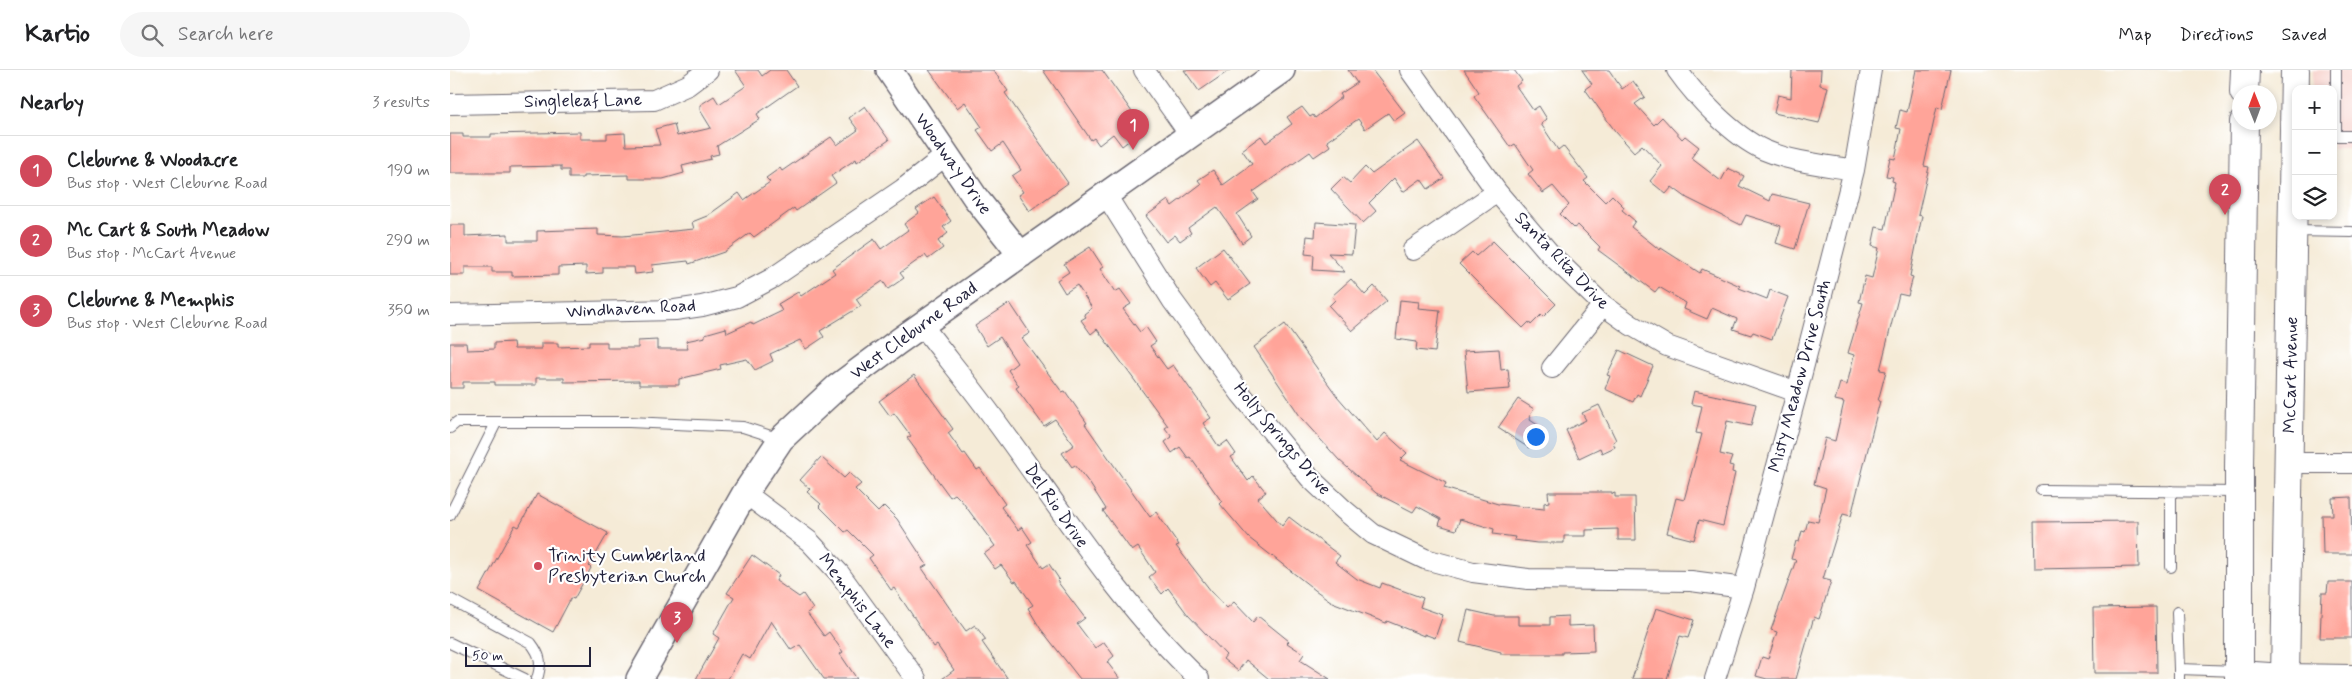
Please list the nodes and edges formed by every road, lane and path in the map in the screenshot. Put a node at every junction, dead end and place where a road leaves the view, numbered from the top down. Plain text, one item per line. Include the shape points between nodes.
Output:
1 (708, 70) edge
2 (889, 70) edge
3 (1144, 70) edge
4 (1282, 70) edge
5 (1410, 70) edge
6 (1677, 70) edge
7 (1871, 70) edge
8 (2245, 70) edge
9 (2295, 70) edge
10 (2336, 70) edge
11 (2244, 85) edge
12 (450, 104) edge
13 (2244, 130) edge
14 (2295, 130) edge
15 (2335, 130) edge
16 (1190, 135) junction
17 (2337, 136) edge
18 (2352, 136) edge
19 (946, 155) junction
20 (1854, 170) junction
21 (2294, 175) edge
22 (1497, 192) junction
23 (1106, 195) junction
24 (2293, 230) junction
25 (2352, 232) edge
26 (1414, 250) dead end
27 (1021, 255) junction
28 (1603, 306) junction
29 (450, 314) edge
30 (922, 325) junction
31 (1552, 368) dead end
32 (1797, 392) junction
33 (496, 422) junction
34 (450, 428) edge
35 (781, 440) junction
36 (2290, 463) junction
37 (2352, 463) edge
38 (2041, 490) dead end
39 (2171, 491) junction
40 (2239, 492) junction
41 (745, 494) junction
42 (450, 515) edge
43 (2171, 568) dead end
44 (1744, 588) junction
45 (450, 599) edge
46 (2177, 612) dead end
47 (450, 642) edge
48 (2179, 674) edge
49 (2239, 675) edge
50 (2352, 675) edge
51 (2286, 677) edge
52 (525, 679) edge
53 (537, 679) edge
54 (639, 679) edge
55 (916, 679) edge
56 (1199, 679) edge
57 (1715, 679) edge

1 - 12 street, Singleleaf Lane via 688,85 654,100
2 - 19 street, Woodway Drive
3 - 16 street
4 - 16 street, West Cleburne Road
5 - 22 street, Santa Rita Drive
6 - 20 street via 1694,94 1744,139 1764,150 1795,160
7 - 20 street, Misty Meadow Drive South
8 - 11 main road
9 - 14 main road, McCart Avenue
10 - 15 lane
13 - 40 main road
16 - 23 street, West Cleburne Road
17 - 18 lane
19 - 27 street, Woodway Drive
19 - 29 street, Windhaven Road via 903,189 771,279 737,297 675,310
20 - 32 street, Misty Meadow Drive South
21 - 24 main road, McCart Avenue
22 - 26 street
22 - 28 street, Santa Rita Drive via 1552,256
23 - 27 street, West Cleburne Road
23 - 44 street, Holly Springs Drive via 1172,300 1241,394 1310,478 1373,534 1425,559 1473,572 1528,579 1691,581
24 - 25 lane
24 - 36 main road, McCart Avenue
27 - 30 street, West Cleburne Road
28 - 31 street
28 - 32 street, Santa Rita Drive via 1667,346
30 - 35 street, West Cleburne Road via 837,387
30 - 56 street, Del Rio Drive via 997,423 1094,560 1170,651
32 - 44 street, Misty Meadow Drive South
33 - 34 lane via 457,422
33 - 35 lane via 629,422 743,428
33 - 42 lane
35 - 41 street, West Cleburne Road
36 - 37 street
36 - 51 main road, McCart Avenue
38 - 39 lane
39 - 40 lane
39 - 43 lane
40 - 49 main road
41 - 54 street, West Cleburne Road
41 - 55 street, Memphis Lane via 809,541 839,573
44 - 57 street, Misty Meadow Drive South
45 - 53 lane via 531,643 539,653 541,665
46 - 48 lane
47 - 52 lane
48 - 49 lane
49 - 51 street
50 - 51 street

